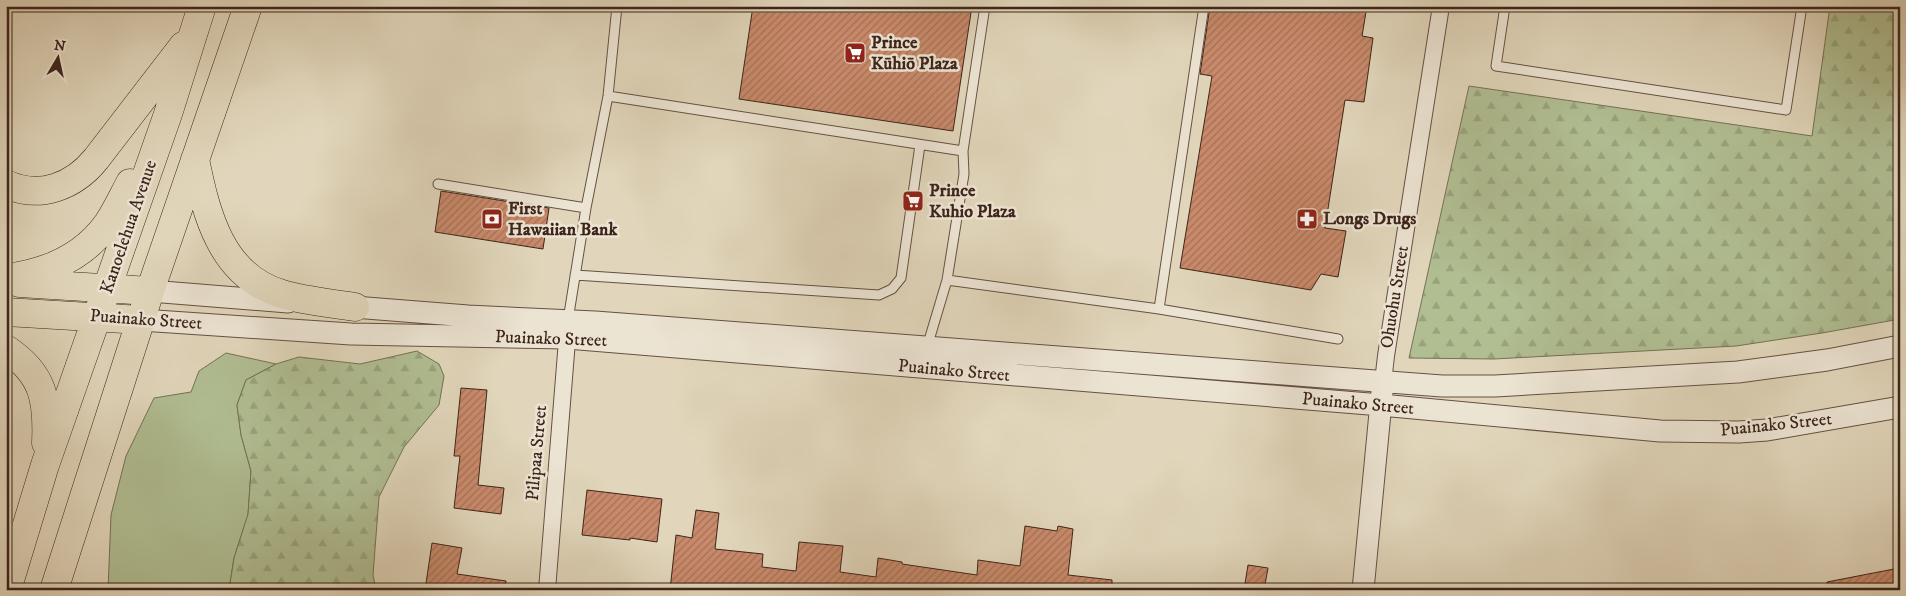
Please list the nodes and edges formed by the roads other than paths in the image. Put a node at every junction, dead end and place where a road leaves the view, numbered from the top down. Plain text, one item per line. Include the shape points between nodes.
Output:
1 (202, 6) edge
2 (248, 6) edge
3 (617, 6) edge
4 (985, 6) edge
5 (1204, 6) edge
6 (1441, 6) edge
7 (1505, 6) edge
8 (1802, 6) edge
9 (193, 33) junction
10 (608, 96) junction
11 (168, 114) junction
12 (920, 145) junction
13 (963, 151) junction
14 (195, 158) junction
15 (6, 184) edge
16 (438, 184) dead end
17 (586, 208) junction
18 (575, 275) junction
19 (6, 278) edge
20 (947, 280) junction
21 (6, 282) edge
22 (107, 289) junction
23 (150, 291) junction
24 (355, 307) junction
25 (1159, 309) junction
26 (6, 312) edge
27 (98, 317) junction
28 (141, 320) junction
29 (567, 329) junction
30 (1338, 339) dead end
31 (1900, 346) edge
32 (6, 349) edge
33 (923, 358) junction
34 (1383, 382) junction
35 (1381, 405) junction
36 (1900, 407) edge
37 (46, 466) junction
38 (7, 590) edge
39 (54, 590) edge
40 (547, 590) edge
41 (1364, 590) edge

1 - 9 highway, Kanoelehua Avenue
2 - 14 highway
3 - 10 lane
4 - 13 lane
5 - 25 lane
6 - 34 street, Ohuohu Street
7 - 8 lane via 1496,66 1786,110
9 - 11 highway, Kanoelehua Avenue
9 - 15 highway via 80,176 44,190 27,191
10 - 12 lane
10 - 17 lane
11 - 19 highway via 107,224 85,248 58,265
11 - 22 highway, Kanoelehua Avenue
12 - 13 lane
12 - 18 lane via 901,278 892,289 879,296
13 - 20 lane via 964,174
14 - 23 highway
14 - 24 highway via 214,233 241,270 256,282 282,294
16 - 17 lane
17 - 18 lane
18 - 29 lane
20 - 25 lane
20 - 33 lane
21 - 22 highway, Puainako Street
22 - 23 highway, Puainako Street
22 - 27 highway, Kanoelehua Avenue
23 - 24 street, Puainako Street
23 - 28 highway
24 - 29 street, Puainako Street via 468,316
25 - 30 lane
26 - 27 highway, Puainako Street
27 - 28 highway, Puainako Street
27 - 37 highway, Kanoelehua Avenue
28 - 29 street, Puainako Street via 351,334
28 - 39 highway
29 - 33 street, Puainako Street
29 - 40 street, Pilipaa Street
31 - 34 street, Puainako Street via 1738,372 1495,386
32 - 37 highway via 26,365 42,393 47,414
33 - 34 street, Puainako Street
33 - 35 street, Puainako Street
34 - 35 street, Ohuohu Street
35 - 36 street, Puainako Street via 1660,431 1702,432 1767,430
35 - 41 street, Ohuohu Street
37 - 38 highway, Kanoelehua Avenue

